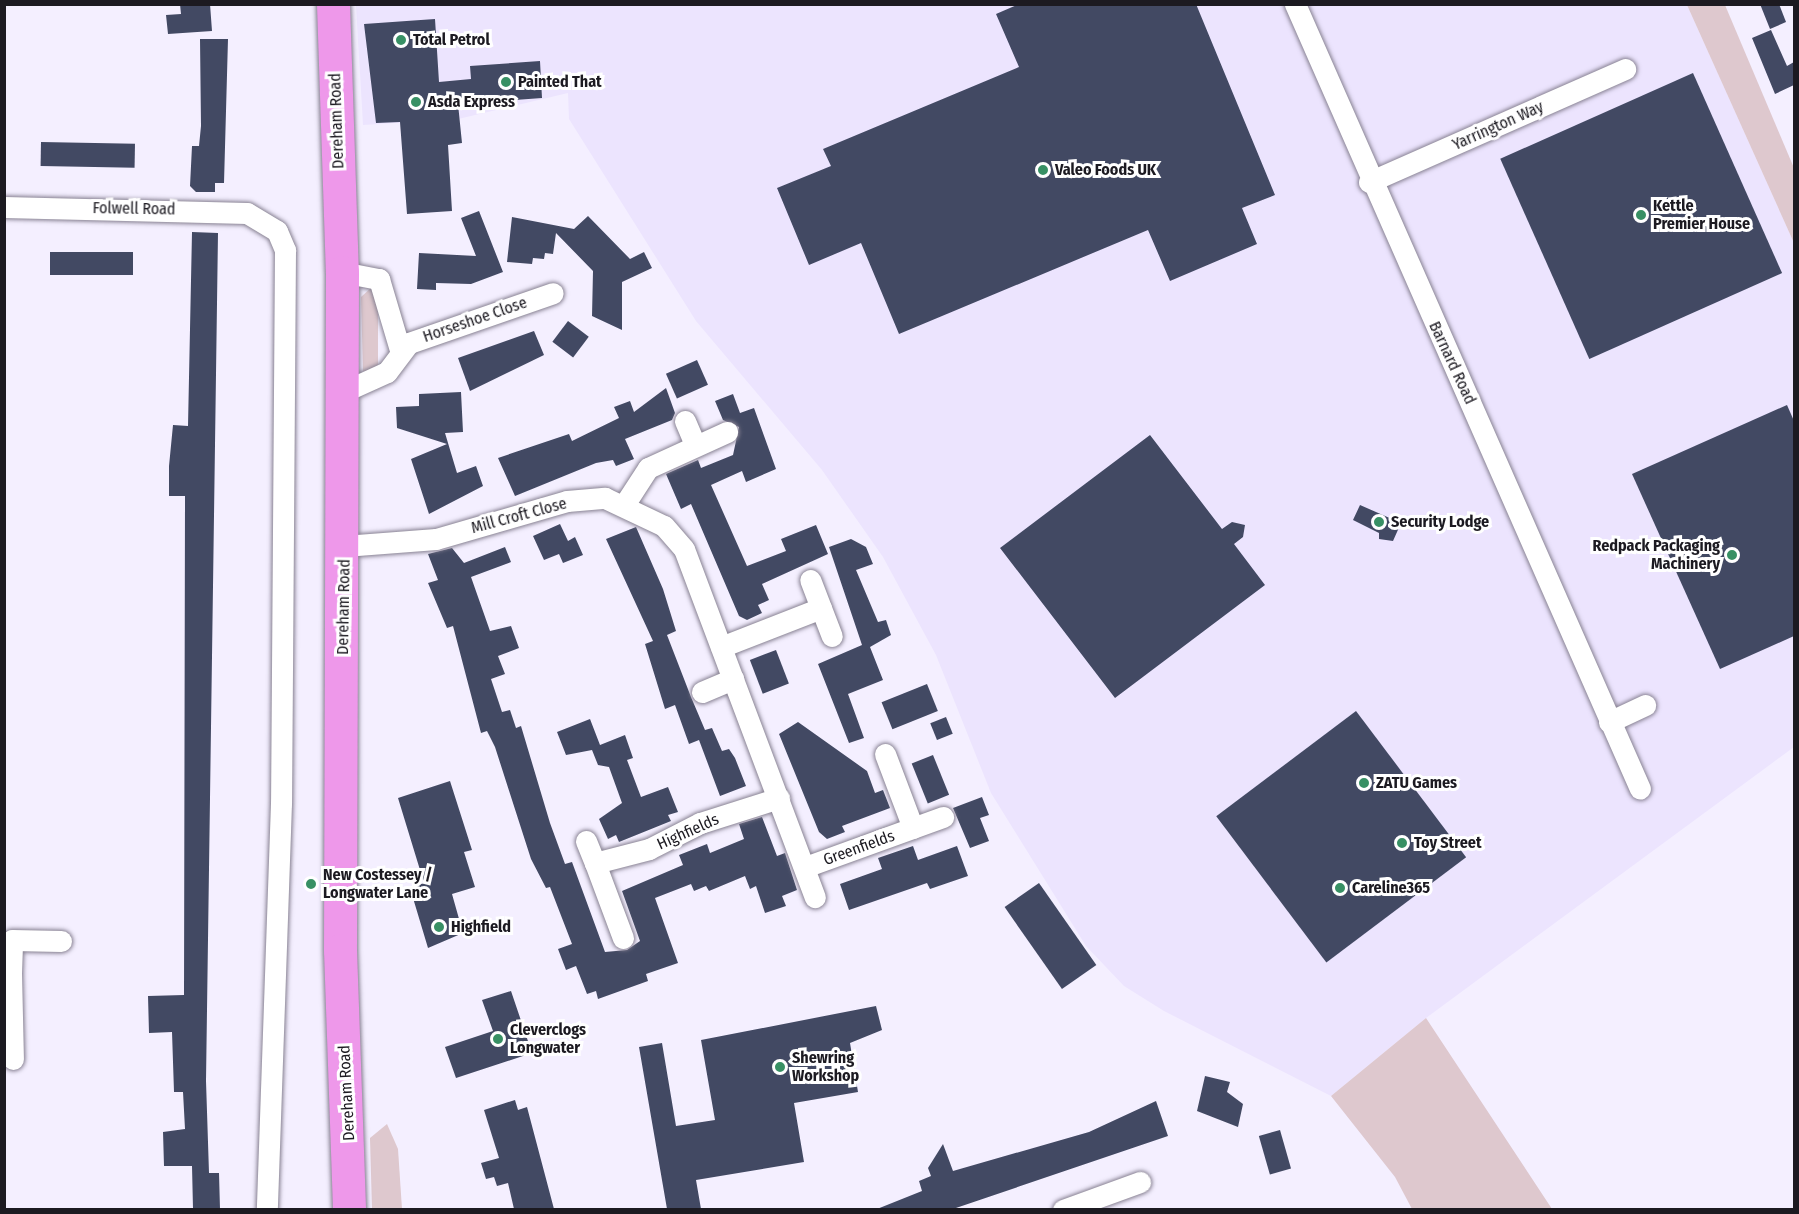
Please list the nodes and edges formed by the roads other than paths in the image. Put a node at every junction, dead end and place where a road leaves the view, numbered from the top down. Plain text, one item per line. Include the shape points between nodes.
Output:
1 (333, 4) edge
2 (1295, 4) edge
3 (1625, 69) dead end
4 (1369, 182) junction
5 (4, 207) edge
6 (342, 272) junction
7 (553, 293) dead end
8 (400, 350) junction
9 (343, 392) junction
10 (685, 421) dead end
11 (727, 432) dead end
12 (695, 445) junction
13 (624, 506) junction
14 (344, 546) junction
15 (810, 580) dead end
16 (821, 608) junction
17 (832, 636) dead end
18 (721, 647) junction
19 (733, 679) junction
20 (702, 692) dead end
21 (1645, 705) dead end
22 (1609, 722) junction
23 (885, 754) dead end
24 (1640, 789) dead end
25 (779, 798) junction
26 (943, 817) dead end
27 (913, 828) junction
28 (586, 841) dead end
29 (595, 863) junction
30 (805, 867) junction
31 (815, 897) dead end
32 (623, 938) dead end
33 (61, 941) dead end
34 (8, 973) edge
35 (13, 1059) dead end
36 (1140, 1182) dead end
37 (1114, 1202) edge
38 (267, 1209) edge
39 (349, 1209) edge
40 (1064, 1209) edge

1 - 6 highway, Dereham Road
2 - 4 street, Barnard Road
3 - 4 street, Yarrington Way
4 - 22 street, Barnard Road
5 - 38 street, Folwell Road via 247,213 263,218 285,250 281,803
6 - 8 street via 379,279
6 - 9 highway, Dereham Road
7 - 8 street, Horseshoe Close via 431,333
8 - 9 street, Horseshoe Close via 387,372
9 - 14 highway, Dereham Road
10 - 12 street
11 - 12 street
12 - 13 street via 648,468
13 - 14 street, Mill Croft Close via 605,498 567,501 436,539
13 - 18 street, Mill Croft Close via 664,526 684,549
14 - 39 highway, Dereham Road via 340,950
15 - 16 street
16 - 17 street
16 - 18 street
18 - 19 street, Mill Croft Close
19 - 20 street
19 - 25 street, Mill Croft Close
21 - 22 street
22 - 24 street, Barnard Road
23 - 27 street, Greenfields
25 - 29 street, Highfields via 700,823 650,849
25 - 30 street, Mill Croft Close
26 - 27 street, Greenfields
27 - 30 street, Greenfields
28 - 29 street
29 - 32 street
30 - 31 street, Mill Croft Close
33 - 34 street via 12,940
34 - 35 street
36 - 37 street
37 - 40 street

